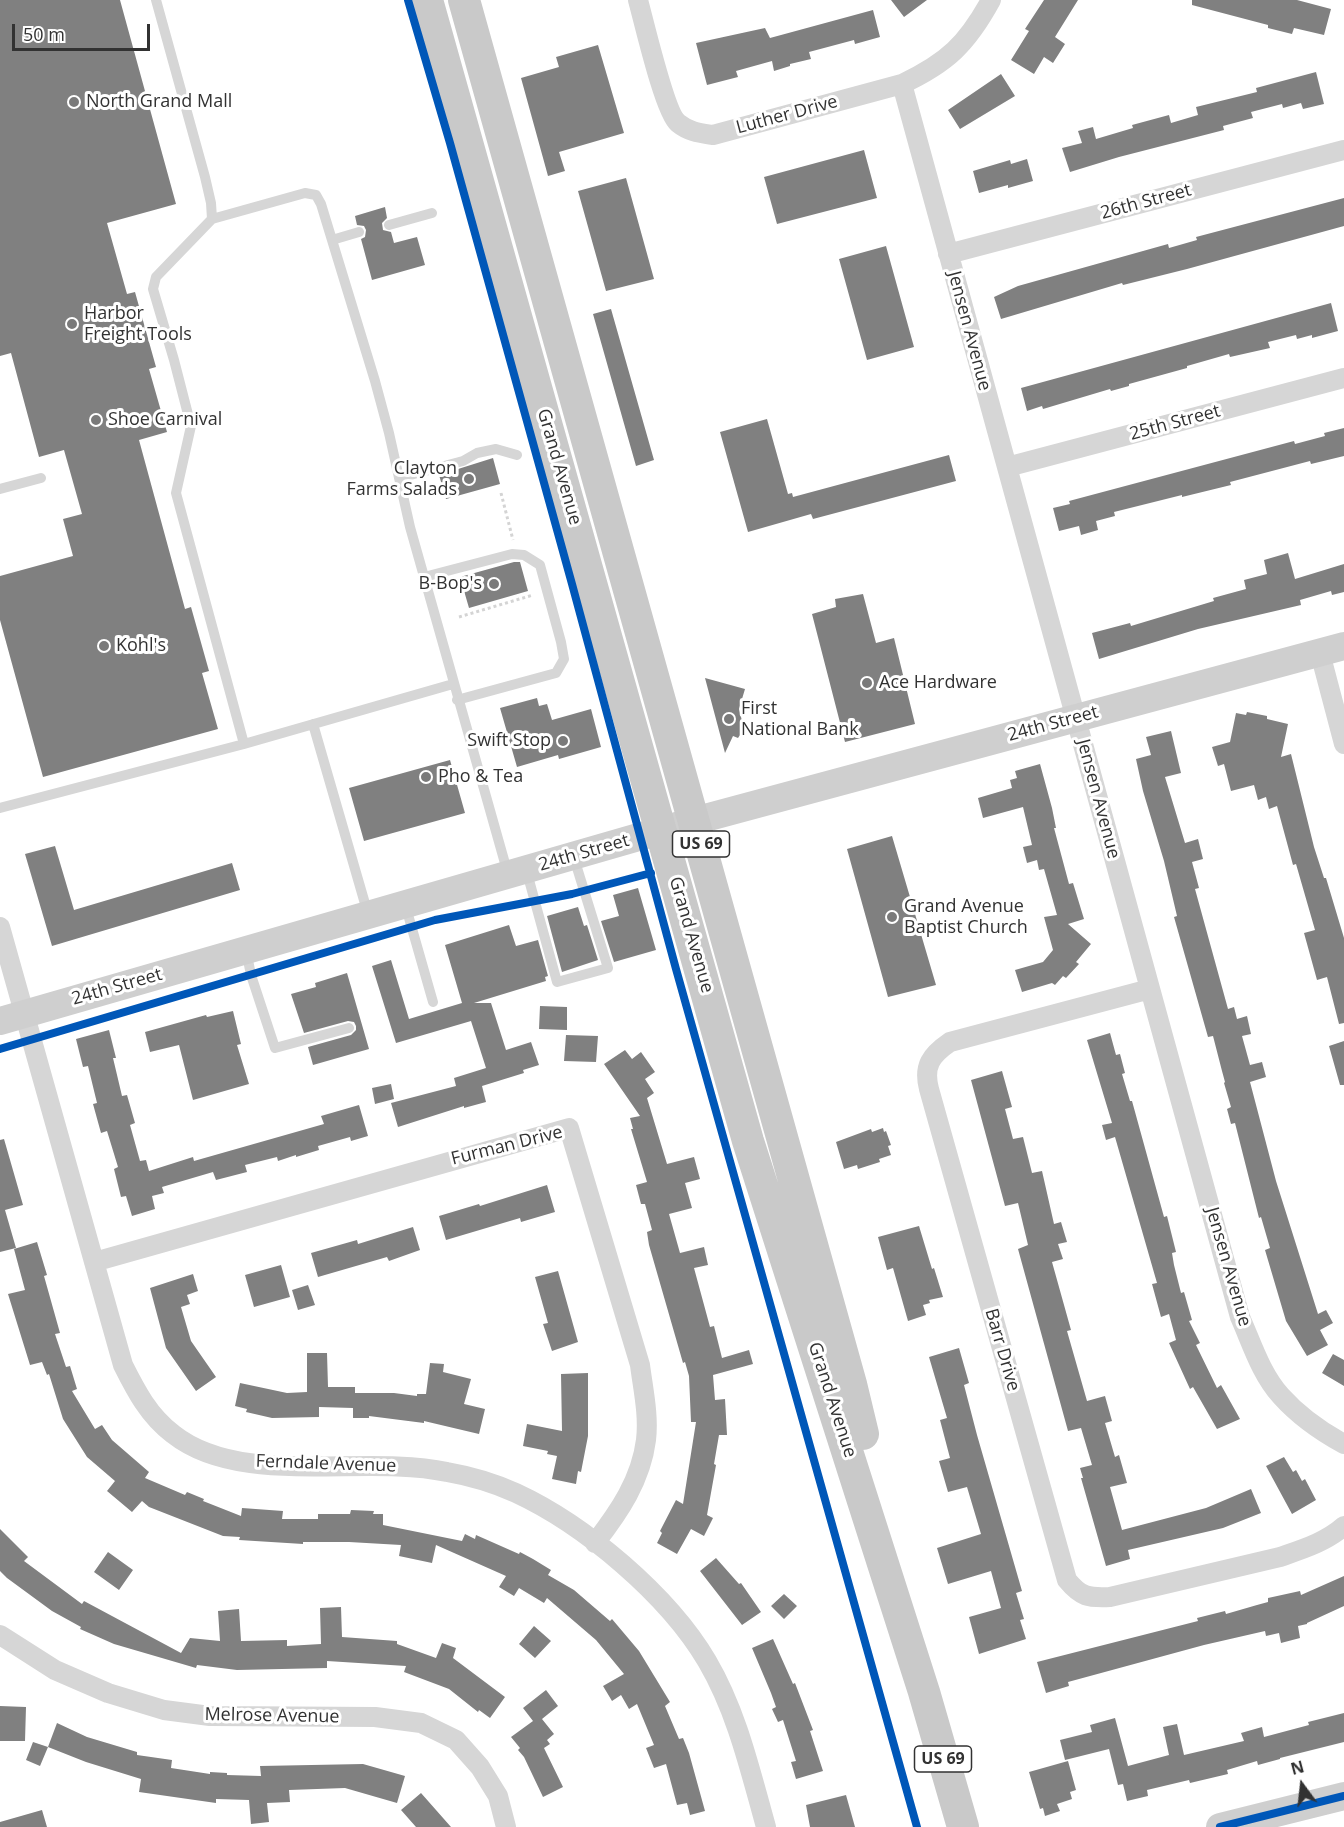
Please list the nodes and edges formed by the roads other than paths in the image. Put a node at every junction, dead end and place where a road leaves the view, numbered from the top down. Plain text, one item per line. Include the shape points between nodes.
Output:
1 (156, 0) edge
2 (427, 0) edge
3 (464, 0) edge
4 (638, 0) edge
5 (991, 0) edge
6 (902, 84) junction
7 (1344, 150) edge
8 (432, 213) dead end
9 (212, 219) junction
10 (389, 225) dead end
11 (359, 232) dead end
12 (332, 240) junction
13 (948, 254) junction
14 (1344, 378) edge
15 (517, 455) dead end
16 (1007, 467) junction
17 (40, 478) dead end
18 (399, 478) junction
19 (0, 489) edge
20 (424, 578) junction
21 (1332, 649) edge
22 (453, 684) junction
23 (457, 700) junction
24 (1076, 718) junction
25 (313, 724) junction
26 (244, 744) junction
27 (1344, 744) edge
28 (0, 807) edge
29 (694, 821) junction
30 (661, 831) junction
31 (573, 855) junction
32 (517, 871) junction
33 (404, 904) junction
34 (369, 914) junction
35 (0, 927) edge
36 (246, 949) junction
37 (1150, 989) junction
38 (433, 1002) dead end
39 (12, 1017) edge
40 (349, 1028) dead end
41 (94, 1262) junction
42 (1344, 1444) edge
43 (1344, 1526) edge
44 (595, 1544) junction
45 (0, 1635) edge
46 (924, 1692) junction
47 (1344, 1796) edge
48 (506, 1827) edge
49 (766, 1827) edge
50 (963, 1827) edge
51 (1220, 1827) edge

1 - 9 lane via 205,177
2 - 30 main road, Grand Avenue / US 69
3 - 29 main road, Grand Avenue / US 69
4 - 6 street, Luther Drive via 668,105 677,122 693,132 713,135
5 - 6 street, Luther Drive via 977,26 957,49 929,71
6 - 13 street, Jensen Avenue
7 - 13 street, 26th Street
8 - 10 lane
9 - 12 lane via 305,193 316,195
9 - 26 lane via 156,277 153,289 191,426 176,494
11 - 12 lane
12 - 18 lane via 369,360
13 - 16 street, Jensen Avenue
14 - 16 street, 25th Street
15 - 18 lane via 496,449
16 - 24 street, Jensen Avenue
17 - 19 lane
18 - 20 lane
20 - 22 lane
20 - 23 lane via 512,554 523,555 540,565 548,591 564,659 556,674
21 - 24 main road, 24th Street
21 - 27 street
22 - 23 lane
22 - 25 lane
23 - 32 lane
24 - 29 main road, 24th Street
24 - 37 street, Jensen Avenue
25 - 26 lane
25 - 34 lane
26 - 28 lane
29 - 30 main road, 24th Street
29 - 46 main road, Grand Avenue / US 69 via 851,1384
30 - 31 main road, 24th Street
30 - 46 main road, Grand Avenue / US 69 via 748,1141
31 - 32 main road, 24th Street
31 - 32 lane via 608,968 557,982
32 - 33 main road, 24th Street
33 - 34 main road, 24th Street
33 - 38 lane
34 - 36 main road, 24th Street
35 - 39 street, Ferndale Avenue
36 - 39 main road, 24th Street
36 - 40 lane via 276,1048
37 - 42 street, Jensen Avenue via 1240,1317 1261,1365 1280,1395
37 - 43 street, Barr Drive via 950,1042 928,1064 929,1089 1067,1580 1076,1592 1092,1598 1110,1597 1280,1557 1308,1548
39 - 41 street, Ferndale Avenue
41 - 44 street, Ferndale Avenue via 123,1365 137,1394 173,1435 201,1451 263,1465 408,1467 454,1473 515,1493 571,1525
41 - 44 street, Furman Drive via 569,1128 640,1365 645,1401 646,1439 635,1480 619,1512
44 - 49 street, Ferndale Avenue via 645,1585 689,1633 708,1663 738,1726
45 - 48 street, Melrose Avenue via 55,1670 108,1693 164,1710 210,1716 375,1717 421,1723 456,1740 480,1767 498,1796
46 - 50 main road, Grand Avenue / US 69
47 - 51 main road

